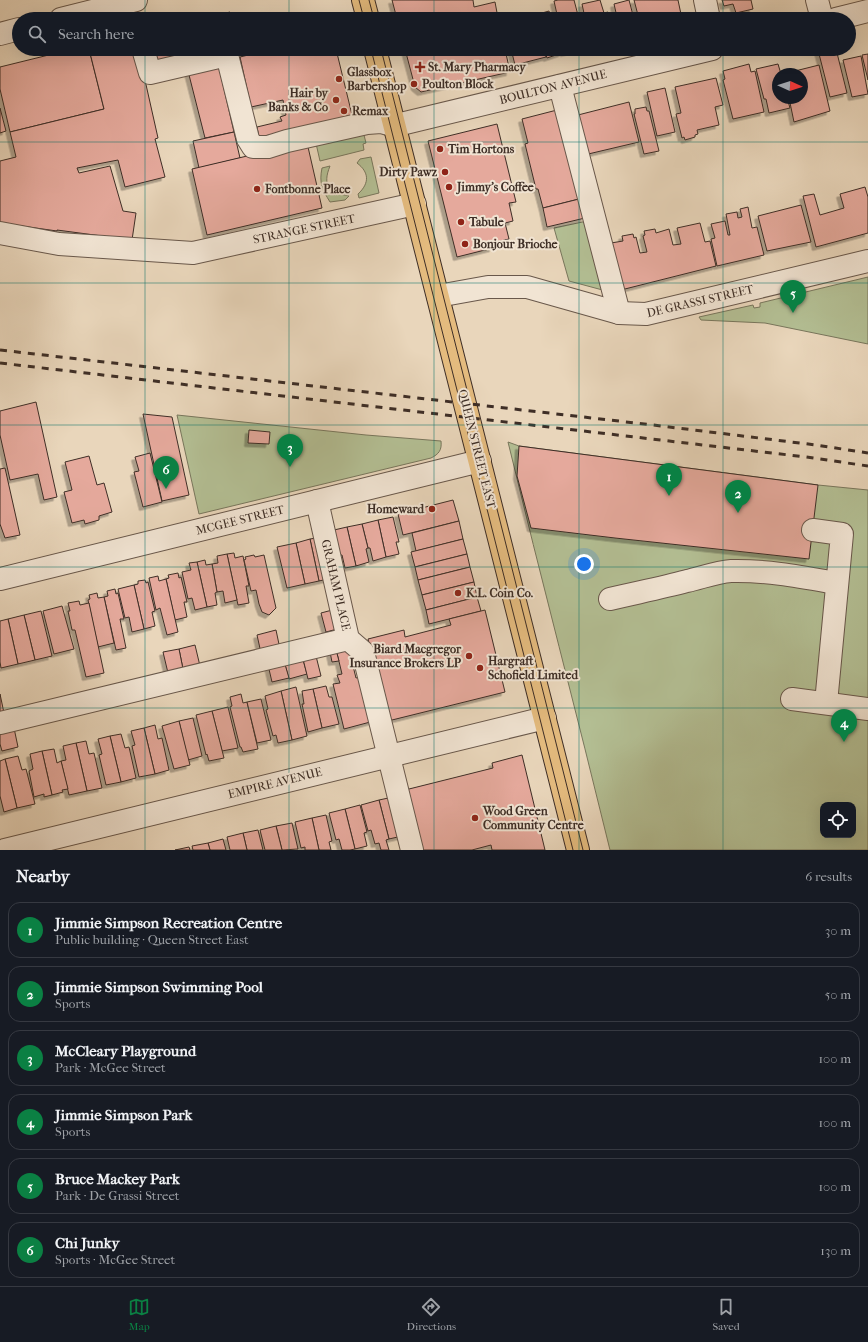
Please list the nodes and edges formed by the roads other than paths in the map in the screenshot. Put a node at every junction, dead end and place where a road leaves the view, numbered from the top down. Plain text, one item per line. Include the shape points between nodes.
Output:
1 (363, 0) edge
2 (705, 0) edge
3 (818, 0) edge
4 (134, 7) edge
5 (868, 11) edge
6 (104, 12) edge
7 (366, 12) edge
8 (708, 12) edge
9 (821, 12) edge
10 (856, 14) edge
11 (12, 31) edge
12 (0, 34) edge
13 (145, 56) edge
14 (223, 56) edge
15 (227, 56) edge
16 (377, 56) edge
17 (683, 56) edge
18 (560, 86) junction
19 (395, 126) junction
20 (415, 204) junction
21 (0, 233) edge
22 (868, 261) edge
23 (438, 296) junction
24 (619, 313) junction
25 (480, 461) junction
26 (317, 501) junction
27 (813, 530) dead end
28 (0, 579) edge
29 (836, 583) junction
30 (610, 599) dead end
31 (348, 639) junction
32 (792, 699) dead end
33 (826, 704) junction
34 (868, 709) edge
35 (545, 718) junction
36 (0, 723) edge
37 (389, 755) junction
38 (6, 850) edge
39 (412, 850) edge
40 (578, 850) edge

1 - 7 main road
2 - 8 street
3 - 9 street
4 - 6 street
5 - 10 street
11 - 12 street
13 - 14 street via 150,73
15 - 19 street via 248,139 253,147 268,147 367,123 381,122
16 - 19 main road, QUEEN STREET EAST
17 - 18 street, BOULTON AVENUE
18 - 19 street, BOULTON AVENUE
18 - 24 street
19 - 20 main road, QUEEN STREET EAST
20 - 21 street, STRANGE STREET via 193,253 59,244
20 - 23 main road, QUEEN STREET EAST
22 - 24 street, DE GRASSI STREET via 646,314
23 - 24 street, DE GRASSI STREET via 488,287 526,287
23 - 25 main road, QUEEN STREET EAST
25 - 26 street, MCGEE STREET
25 - 35 main road, QUEEN STREET EAST
26 - 28 street, MCGEE STREET
26 - 31 street, GRAHAM PLACE
27 - 29 street via 842,534
29 - 30 street via 804,577 730,571
29 - 33 street
31 - 36 street
31 - 37 street, GRAHAM PLACE via 363,652
32 - 33 street
33 - 34 street
35 - 37 street, EMPIRE AVENUE
35 - 40 main road, QUEEN STREET EAST
37 - 38 street, EMPIRE AVENUE
37 - 39 street, GRAHAM PLACE

